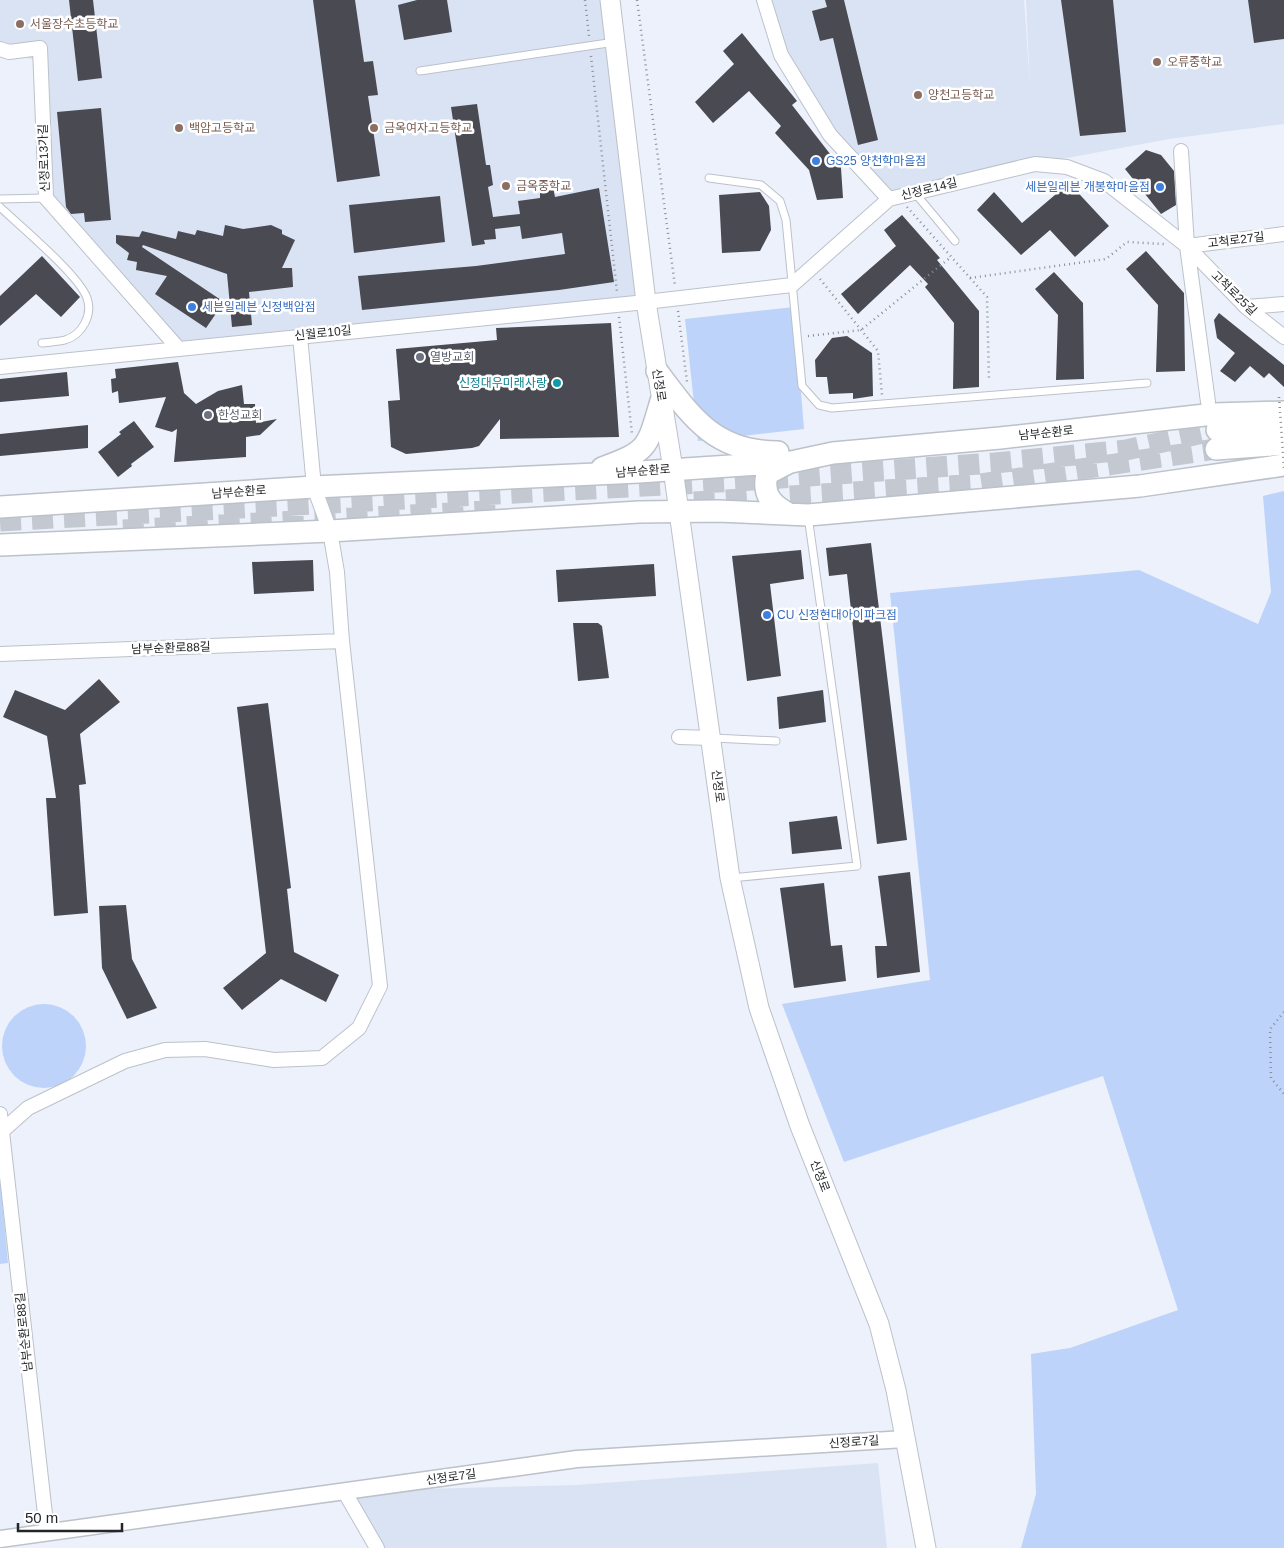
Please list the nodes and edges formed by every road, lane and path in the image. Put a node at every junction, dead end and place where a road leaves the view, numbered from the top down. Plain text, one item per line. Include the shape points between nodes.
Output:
1 (585, 0) edge
2 (610, 0) edge
3 (636, 0) edge
4 (764, 0) edge
5 (615, 42) junction
6 (590, 46) junction
7 (0, 49) edge
8 (420, 71) dead end
9 (1181, 151) dead end
10 (709, 178) dead end
11 (915, 193) junction
12 (46, 198) junction
13 (893, 198) junction
14 (0, 199) edge
15 (0, 207) edge
16 (1284, 234) edge
17 (955, 241) dead end
18 (1187, 246) junction
19 (951, 257) junction
20 (811, 268) junction
21 (970, 278) junction
22 (792, 285) junction
23 (676, 298) junction
24 (646, 302) junction
25 (1284, 304) edge
26 (618, 305) junction
27 (1246, 307) junction
28 (861, 330) junction
29 (300, 336) junction
30 (796, 337) junction
31 (1284, 337) edge
32 (42, 343) dead end
33 (178, 348) junction
34 (0, 367) edge
35 (657, 372) junction
36 (989, 381) dead end
37 (1148, 383) dead end
38 (688, 391) dead end
39 (661, 401) junction
40 (1208, 402) dead end
41 (882, 404) junction
42 (1281, 404) edge
43 (1284, 427) edge
44 (626, 441) dead end
45 (1284, 444) edge
46 (833, 454) junction
47 (791, 462) junction
48 (1284, 466) edge
49 (673, 469) junction
50 (582, 475) junction
51 (314, 487) junction
52 (0, 507) edge
53 (679, 512) junction
54 (799, 514) junction
55 (330, 531) junction
56 (0, 546) edge
57 (342, 641) junction
58 (0, 654) edge
59 (678, 737) dead end
60 (712, 738) junction
61 (776, 741) dead end
62 (730, 878) junction
63 (1284, 1012) edge
64 (1284, 1094) edge
65 (0, 1114) edge
66 (1, 1132) edge
67 (905, 1439) junction
68 (344, 1491) junction
69 (47, 1532) junction
70 (0, 1539) edge
71 (377, 1548) edge
72 (926, 1548) edge

1 - 6 path
2 - 5 main road, 신정로
3 - 23 path
4 - 13 street via 781,55 830,135
5 - 6 lane
5 - 24 main road, 신정로
6 - 8 lane
6 - 26 path
7 - 12 street, 신정로13가길 via 9,52 40,48
9 - 18 street
10 - 22 lane via 761,185 780,201 786,220
11 - 13 street, 신정로14길
11 - 17 lane
11 - 18 street, 신정로14길 via 1035,164 1068,167 1104,181
12 - 14 lane
12 - 33 street, 신정로13가길
13 - 19 path
13 - 20 street, 신정로14길
15 - 32 lane via 76,280 87,298 88,317 78,333 65,340
16 - 18 street, 고척로27길
18 - 21 path via 1127,242 1106,259
18 - 27 street, 고척로25길
18 - 40 street
19 - 21 path
19 - 28 path
20 - 22 street, 신정로14길
20 - 28 path
21 - 36 path via 987,297
22 - 23 street
22 - 30 lane
23 - 24 street
23 - 38 path
24 - 26 street, 신월로10길
24 - 35 main road, 신정로
25 - 27 street
26 - 29 street, 신월로10길
26 - 44 path via 632,435
27 - 31 street, 고척로25길
28 - 30 path
28 - 41 path via 878,351
29 - 33 street, 신월로10길
29 - 51 street
30 - 41 lane via 802,386 818,404 832,408
33 - 34 street, 신월로10길
35 - 39 main road, 신정로
35 - 46 main road via 699,424 732,446 761,452
37 - 41 lane
39 - 49 main road, 신정로
39 - 50 main road via 644,447 635,455
42 - 46 main road, 남부순환로 via 1000,438
42 - 48 path, bridge
43 - 45 main road via 1217,439
46 - 47 main road, 남부순환로
47 - 49 main road, 남부순환로
47 - 54 main road via 768,474 765,484 770,501
48 - 54 main road via 1140,486
49 - 50 main road, 남부순환로
49 - 53 main road, 신정로
50 - 51 main road, 남부순환로
51 - 52 main road, 남부순환로
51 - 55 street
53 - 54 main road
53 - 55 main road
53 - 60 main road, 신정로
54 - 62 lane via 857,866
55 - 56 main road
55 - 57 street via 337,572
57 - 58 street, 남부순환로88길
57 - 66 street via 380,986 359,1028 322,1058 274,1060 205,1049 165,1050 125,1061 28,1108
59 - 60 street
60 - 61 lane
60 - 62 main road, 신정로
62 - 67 main road, 신정로 via 759,1008 804,1135 879,1324
63 - 64 path via 1270,1029 1271,1078
65 - 66 street, 남부순환로88길
66 - 69 street, 남부순환로88길
67 - 68 street, 신정로7길 via 577,1459
67 - 72 main road, 신정로
68 - 69 street, 신정로7길
68 - 71 street
69 - 70 street, 신정로7길

